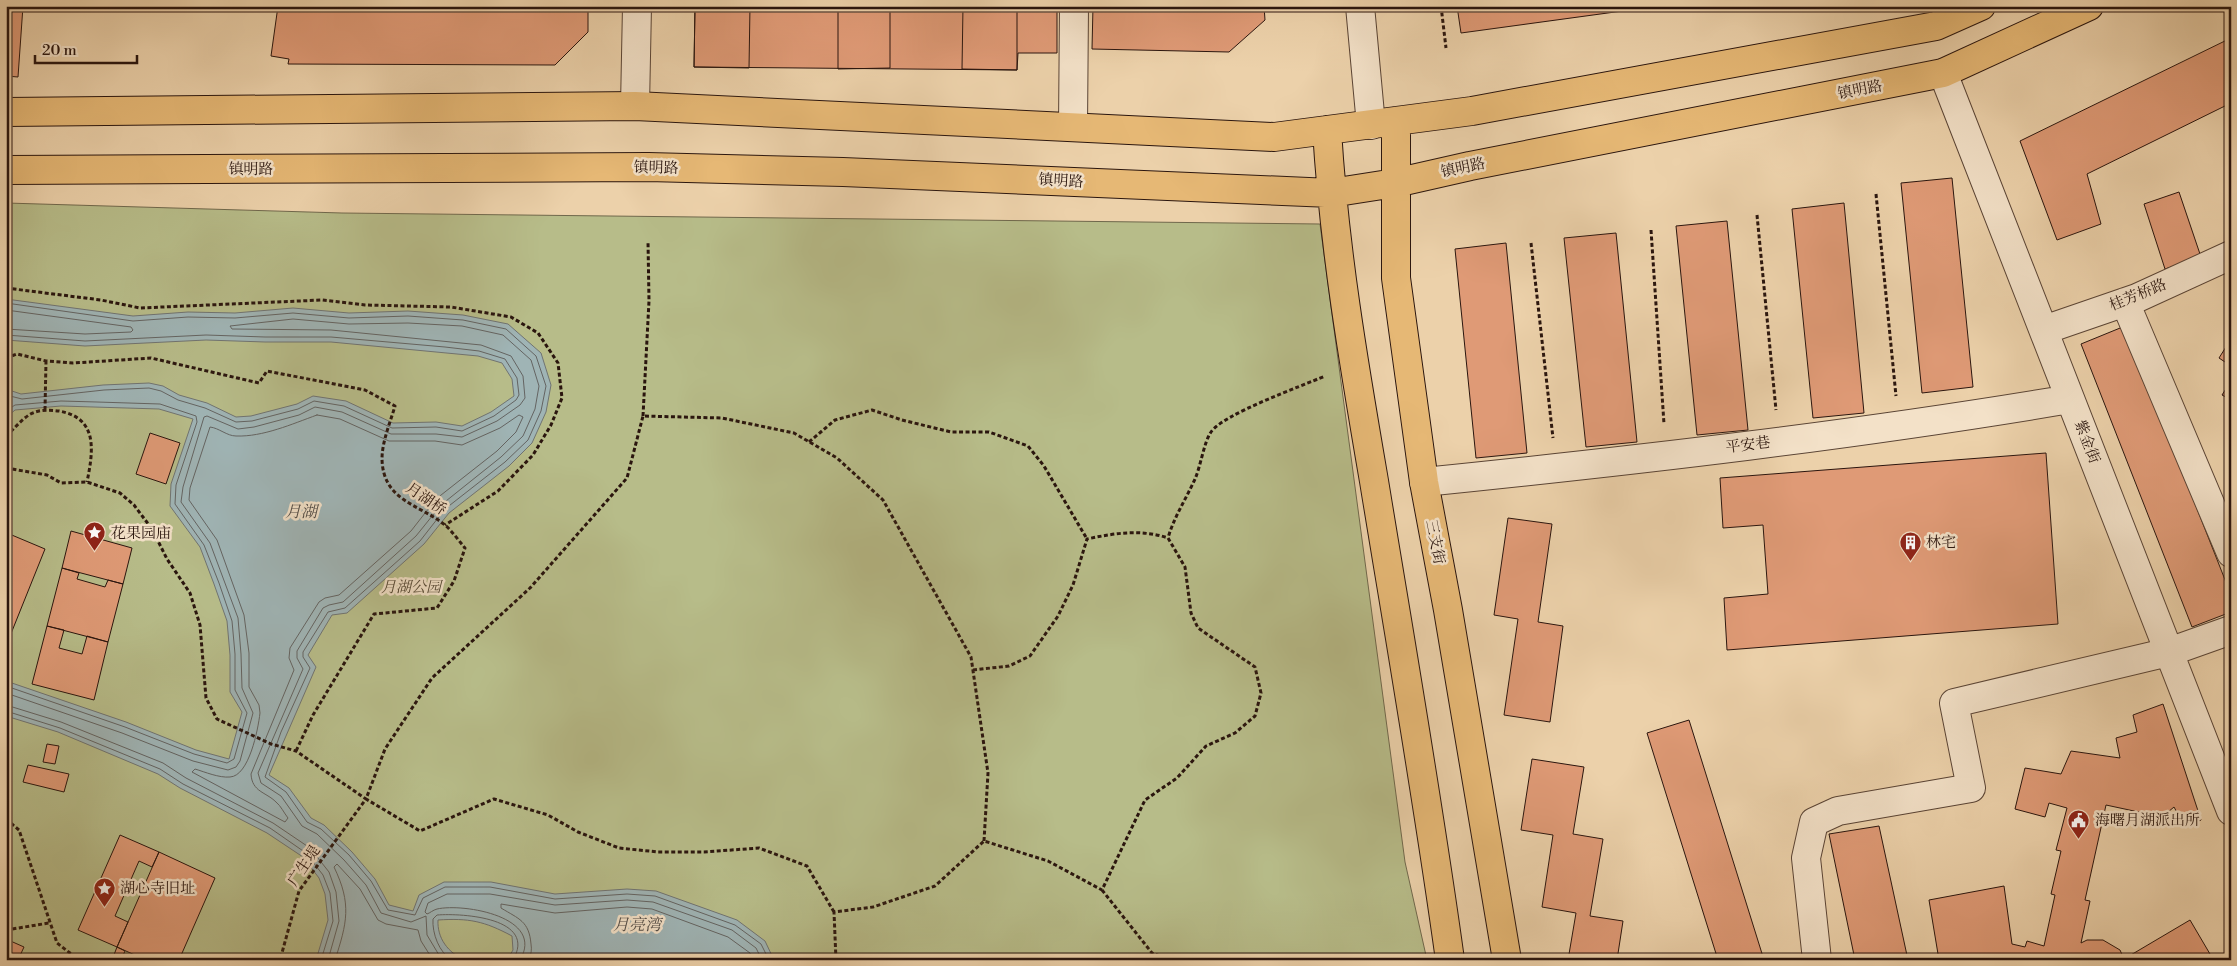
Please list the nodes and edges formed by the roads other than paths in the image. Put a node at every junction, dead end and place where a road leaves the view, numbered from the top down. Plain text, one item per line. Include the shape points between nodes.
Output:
1 (637, 6) edge
2 (1074, 6) edge
3 (1360, 6) edge
4 (1982, 6) edge
5 (2089, 6) edge
6 (1943, 73) junction
7 (635, 106) junction
8 (6, 112) edge
9 (1383, 123) junction
10 (1073, 127) junction
11 (1327, 130) junction
12 (6, 170) edge
13 (1395, 183) junction
14 (1331, 193) junction
15 (2231, 255) edge
16 (2125, 302) junction
17 (2044, 330) junction
18 (2070, 399) junction
19 (1424, 482) junction
20 (2230, 549) edge
21 (2231, 630) edge
22 (2169, 652) junction
23 (2231, 811) edge
24 (1450, 960) edge
25 (1507, 960) edge
26 (1817, 960) edge

1 - 7 street
2 - 10 street
3 - 9 street
4 - 9 main road via 1936,26 1472,111
5 - 6 main road, 镇明路
6 - 13 main road, 镇明路
6 - 17 street, 紫金街
7 - 8 main road
7 - 10 main road
9 - 11 main road
9 - 13 main road, 三支街
10 - 11 main road via 1274,137
11 - 14 main road
12 - 14 main road, 镇明路 via 648,167
13 - 14 main road, 镇明路
13 - 19 main road, 三支街 via 1395,266
14 - 24 main road via 1354,363
15 - 16 street, 桂芳桥路
16 - 17 street, 桂芳桥路
16 - 20 street
17 - 18 street, 紫金街
18 - 19 street, 平安巷 via 1899,426
18 - 22 street, 紫金街
19 - 25 main road, 三支街
21 - 22 street
22 - 23 street, 紫金街
22 - 26 street via 1954,703 1971,788 1838,811 1814,822 1806,858

